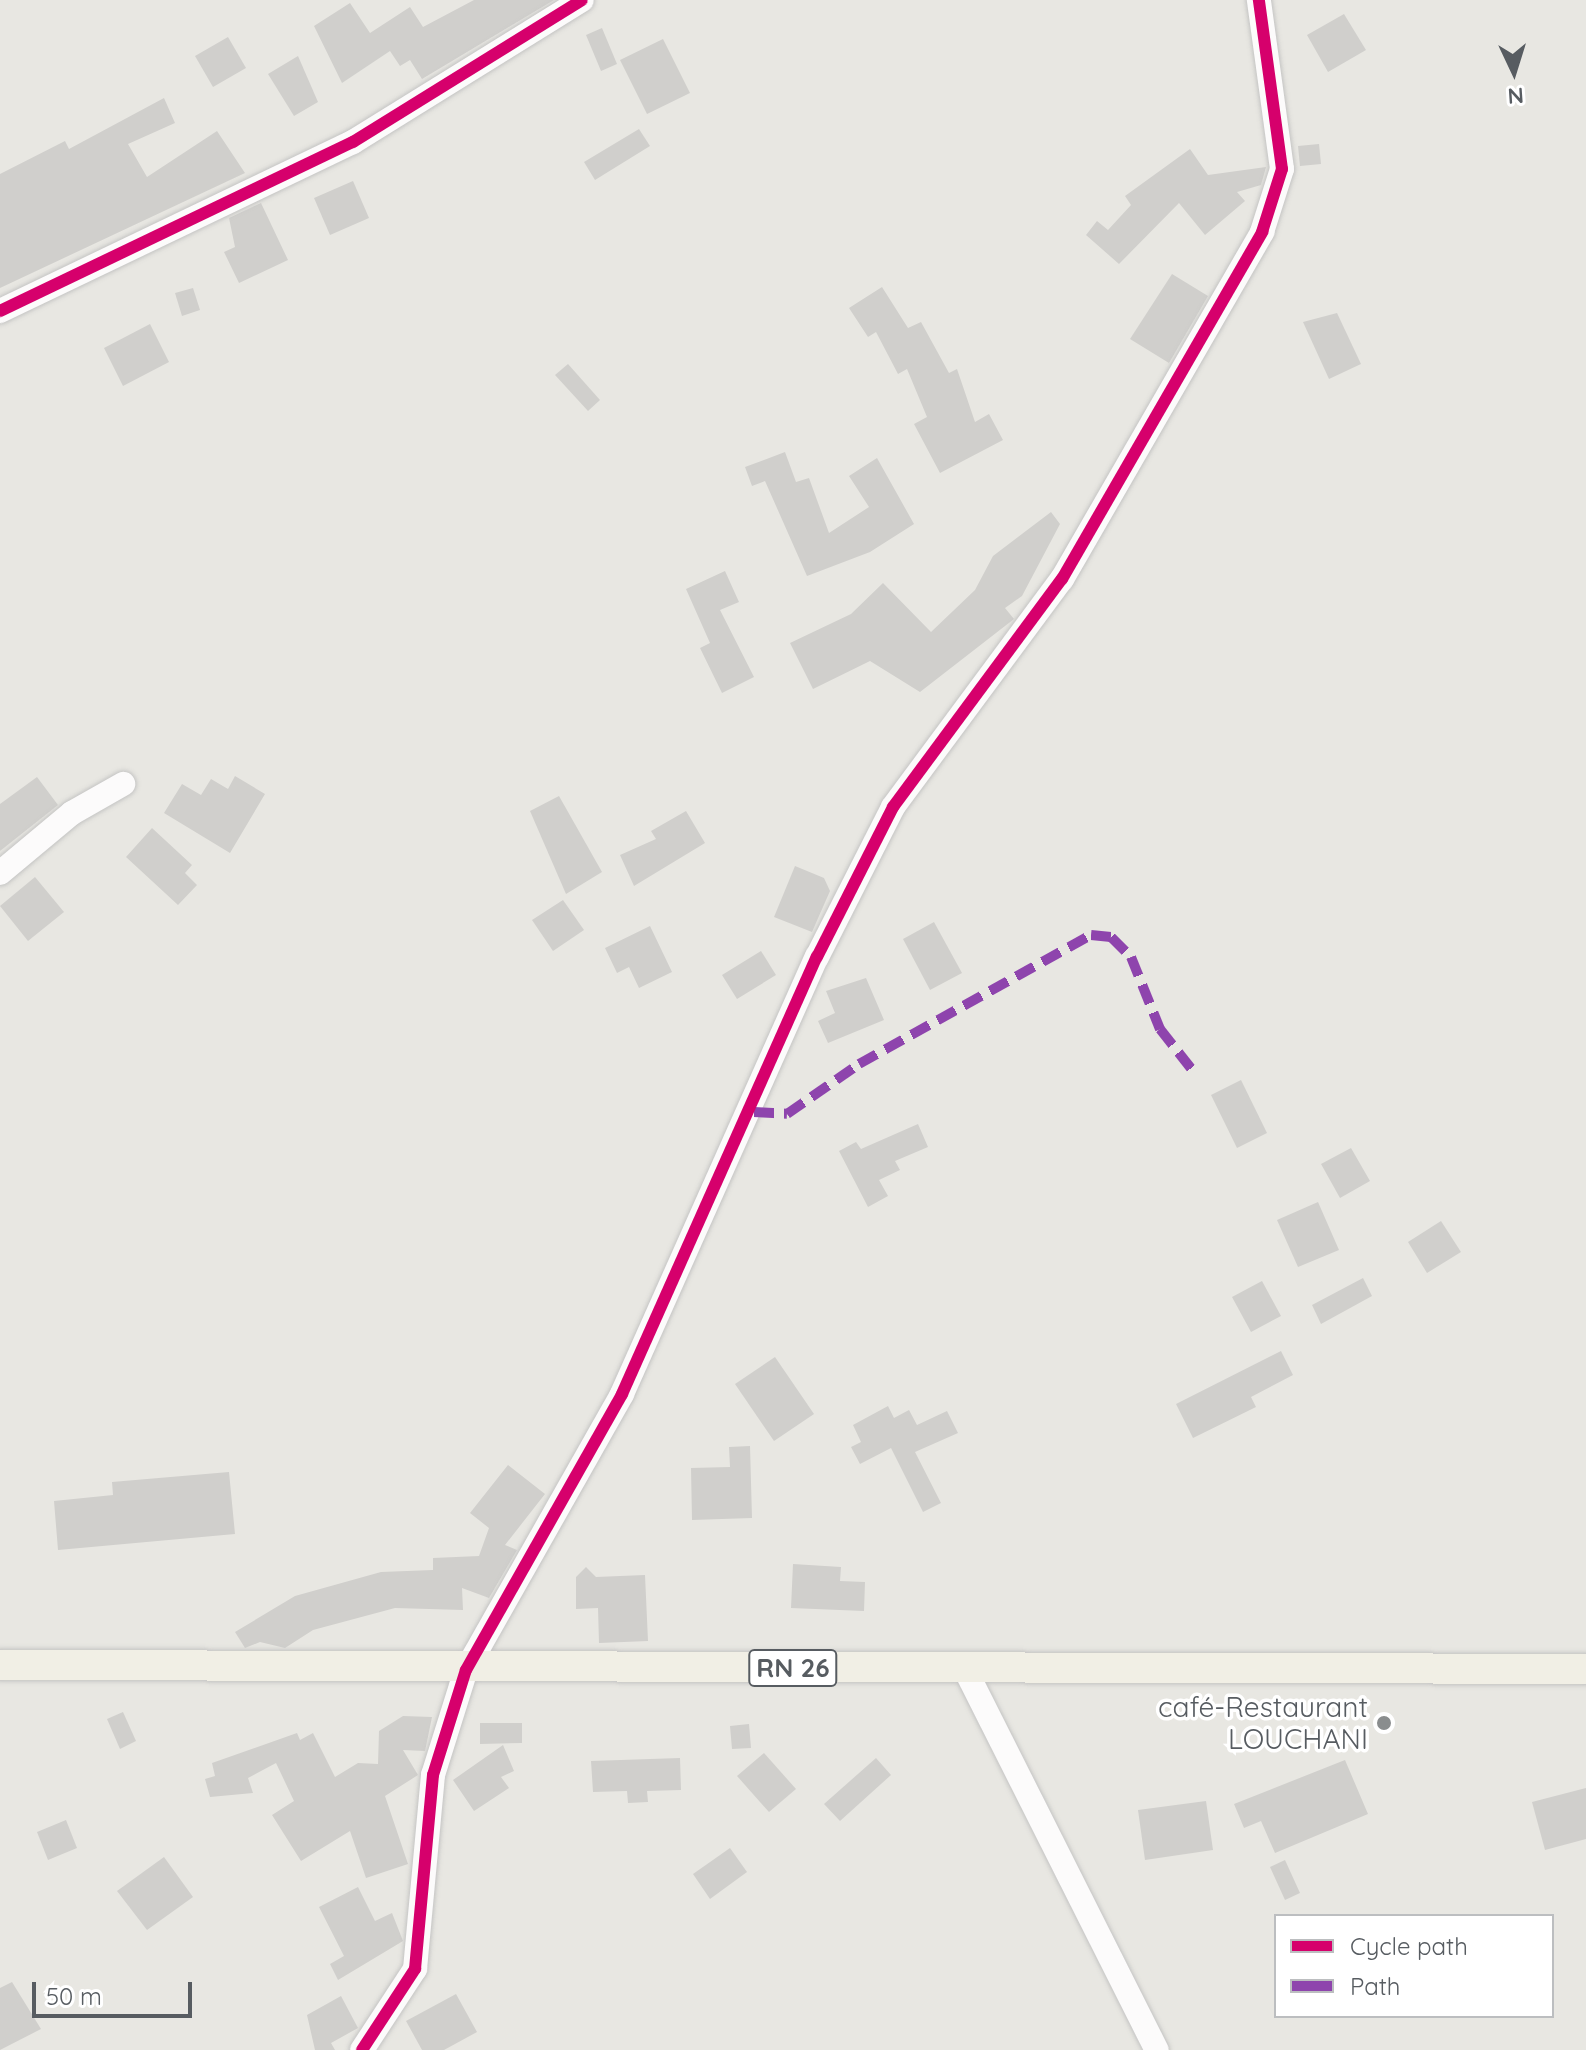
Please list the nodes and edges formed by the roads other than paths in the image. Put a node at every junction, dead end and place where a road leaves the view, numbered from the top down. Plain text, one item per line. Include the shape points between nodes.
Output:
1 (582, 0) edge
2 (1259, 0) edge
3 (0, 311) edge
4 (123, 784) dead end
5 (0, 873) edge
6 (0, 1665) edge
7 (964, 1667) junction
8 (1586, 1669) edge
9 (466, 1670) junction
10 (362, 2050) edge
11 (1157, 2050) edge

1 - 3 street via 353,142
2 - 9 street via 1282,169 1262,232 1062,579 893,807 817,957 754,1112 622,1394
4 - 5 street via 72,813
6 - 9 main road, RN 26
7 - 8 main road, RN 26
7 - 9 main road, RN 26
7 - 11 street
9 - 10 street via 433,1775 415,1969

